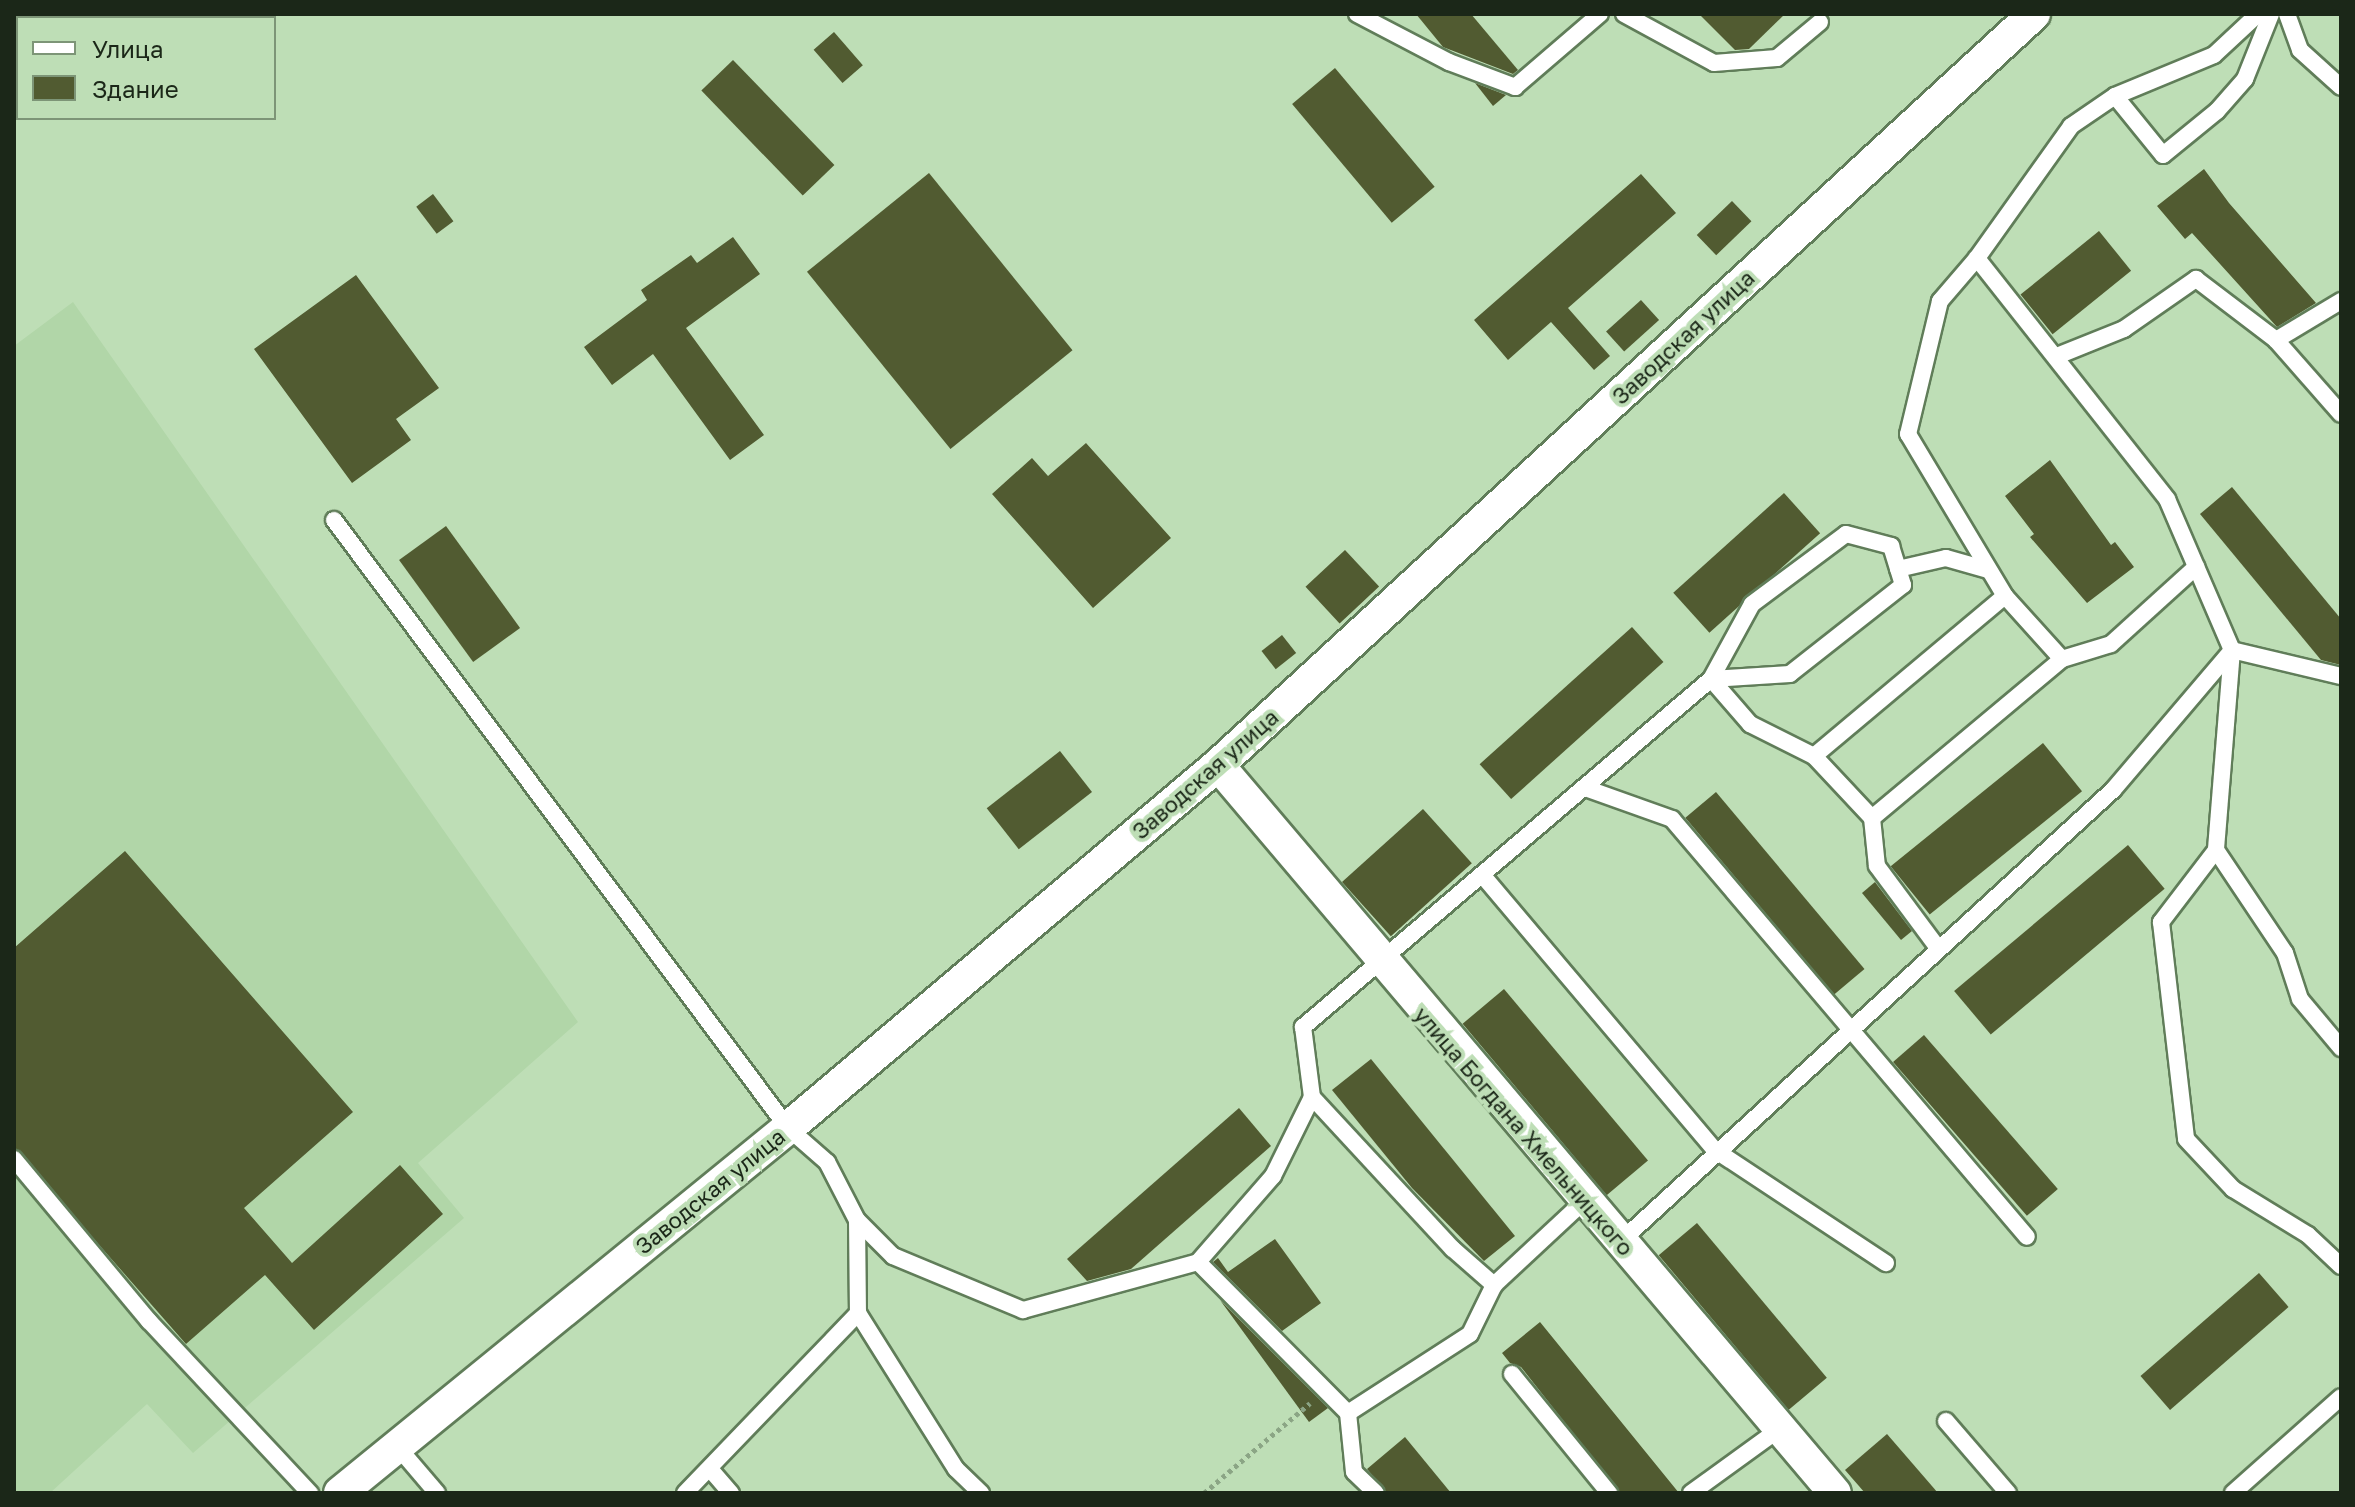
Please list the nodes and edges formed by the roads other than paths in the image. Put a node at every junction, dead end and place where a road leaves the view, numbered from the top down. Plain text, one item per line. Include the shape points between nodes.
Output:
1 (1357, 14) edge
2 (1600, 14) edge
3 (1624, 14) edge
4 (2034, 14) edge
5 (2258, 14) edge
6 (2271, 14) edge
7 (2287, 14) edge
8 (1820, 22) dead end
9 (2341, 87) edge
10 (2115, 96) junction
11 (1977, 258) junction
12 (2341, 301) edge
13 (2276, 340) junction
14 (2057, 356) junction
15 (2341, 414) edge
16 (334, 520) dead end
17 (2196, 567) junction
18 (1898, 569) junction
19 (1988, 570) junction
20 (2005, 596) junction
21 (2232, 650) junction
22 (2062, 659) junction
23 (2341, 676) edge
24 (1711, 679) junction
25 (1814, 756) junction
26 (1218, 765) junction
27 (1585, 788) junction
28 (1872, 818) junction
29 (2216, 850) junction
30 (1484, 877) junction
31 (1938, 948) junction
32 (1382, 965) junction
33 (1848, 1029) junction
34 (2341, 1048) edge
35 (1312, 1097) junction
36 (788, 1128) junction
37 (1715, 1150) junction
38 (14, 1159) edge
39 (1585, 1200) junction
40 (857, 1220) junction
41 (2027, 1237) dead end
42 (1620, 1242) junction
43 (1198, 1262) junction
44 (1886, 1263) dead end
45 (2341, 1266) edge
46 (1494, 1285) junction
47 (858, 1313) junction
48 (1512, 1374) dead end
49 (2341, 1397) edge
50 (1348, 1413) junction
51 (1946, 1421) dead end
52 (1778, 1430) junction
53 (396, 1445) junction
54 (710, 1469) junction
55 (310, 1493) edge
56 (340, 1493) edge
57 (437, 1493) edge
58 (685, 1493) edge
59 (731, 1493) edge
60 (981, 1493) edge
61 (1376, 1493) edge
62 (1609, 1493) edge
63 (1691, 1493) edge
64 (1835, 1493) edge
65 (2008, 1493) edge
66 (2233, 1493) edge

1 - 2 lane via 1449,62 1515,87
3 - 8 lane via 1714,63 1777,58
4 - 26 street, Заводская улица
5 - 10 lane via 2214,55
6 - 10 lane via 2245,79 2217,111 2163,155
7 - 9 lane via 2300,50
10 - 11 lane via 2071,126
11 - 14 lane
11 - 19 lane via 1940,301 1908,434
12 - 13 lane
13 - 14 lane via 2196,279 2124,329
13 - 15 lane
14 - 17 lane via 2167,499
16 - 36 lane
17 - 21 lane
17 - 22 lane via 2111,644
18 - 19 lane via 1946,558
18 - 24 lane via 1903,585 1790,674
18 - 24 lane via 1891,546 1846,534 1752,604
19 - 20 lane
20 - 22 lane
20 - 25 lane
21 - 23 lane
21 - 29 lane
21 - 31 lane via 2113,790
22 - 28 lane
24 - 25 lane via 1750,724
24 - 27 lane
25 - 28 lane
26 - 32 street, улица Богдана Хмельницкого
26 - 36 street, Заводская улица
27 - 30 lane
27 - 33 lane via 1672,819
28 - 31 lane via 1877,866
29 - 34 lane via 2285,953 2300,999
29 - 45 lane via 2161,922 2186,1139 2233,1189 2308,1235
30 - 32 lane
30 - 37 lane
31 - 33 lane
32 - 35 lane via 1303,1027
32 - 39 street, улица Богдана Хмельницкого
33 - 37 lane
33 - 41 lane
35 - 43 lane via 1273,1176
35 - 46 lane via 1453,1249
36 - 40 lane via 827,1162
36 - 53 street, Заводская улица
37 - 42 lane
37 - 44 lane
38 - 55 lane via 149,1321
39 - 42 street, улица Богдана Хмельницкого
39 - 46 lane
40 - 43 lane via 893,1256 1023,1310
40 - 47 lane
42 - 52 street, улица Богдана Хмельницкого
43 - 50 lane
46 - 50 lane via 1470,1334
47 - 54 lane
47 - 60 lane via 956,1469
48 - 62 lane
49 - 66 lane
50 - 61 lane via 1354,1472
51 - 65 lane
52 - 63 lane
52 - 64 street, улица Богдана Хмельницкого
53 - 56 street, Заводская улица
53 - 57 lane
54 - 58 lane
54 - 59 lane

